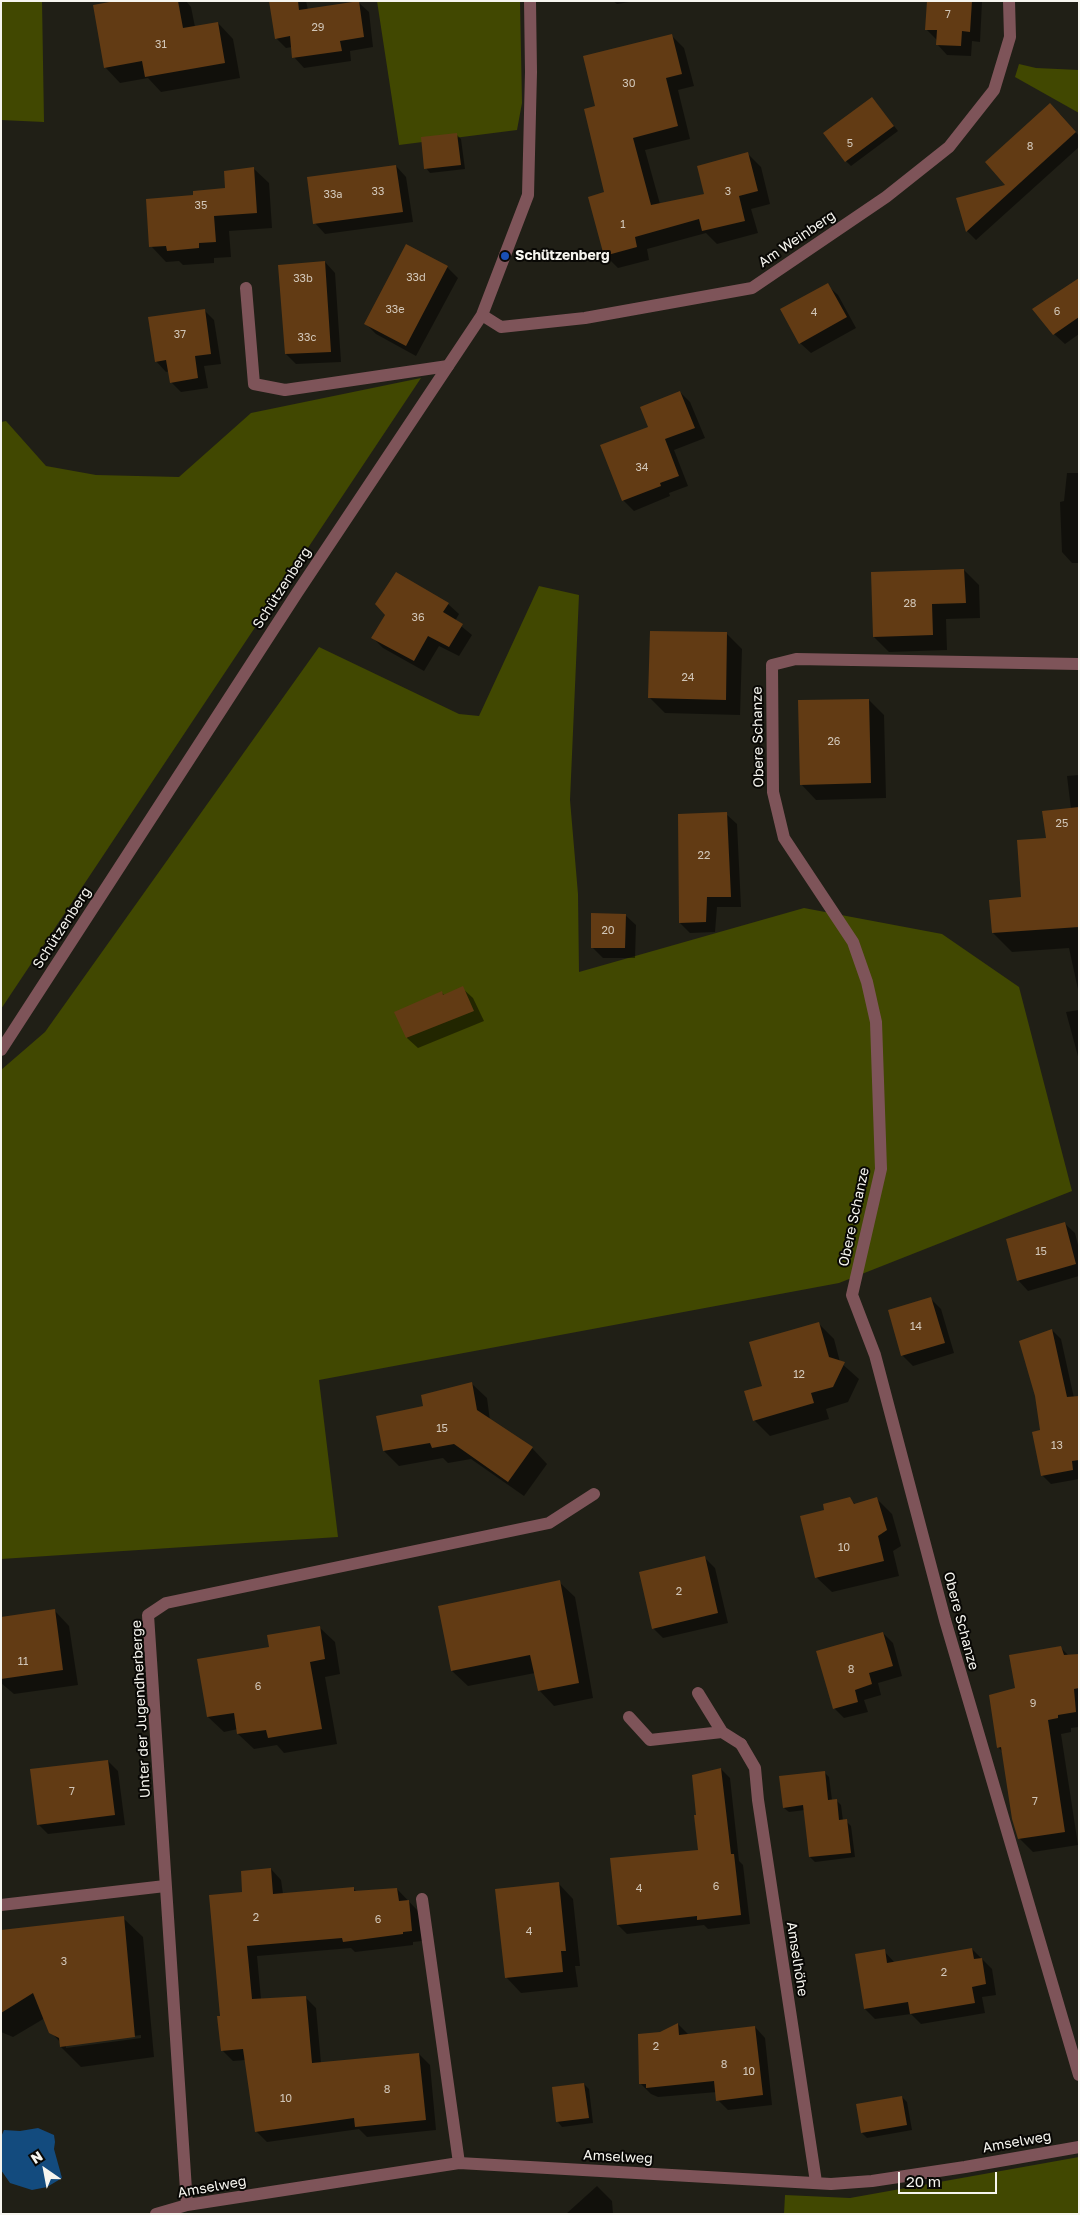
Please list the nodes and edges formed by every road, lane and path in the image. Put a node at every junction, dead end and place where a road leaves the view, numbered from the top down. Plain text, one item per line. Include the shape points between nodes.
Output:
1 (530, 1) edge
2 (1009, 1) edge
3 (246, 288) dead end
4 (482, 315) junction
5 (448, 366) junction
6 (1079, 664) edge
7 (1, 1050) edge
8 (594, 1494) dead end
9 (698, 1693) dead end
10 (629, 1717) dead end
11 (722, 1732) junction
12 (165, 1886) junction
13 (422, 1899) dead end
14 (1, 1905) edge
15 (1079, 2075) edge
16 (1079, 2147) edge
17 (458, 2163) junction
18 (816, 2182) junction
19 (186, 2205) junction
20 (156, 2214) edge

1 - 4 street, Schützenberg via 528,195
2 - 4 street, Am Weinberg via 1010,37 994,90 946,150 886,197 752,288 585,318 501,327
3 - 5 street via 254,384 285,390
4 - 5 street, Schützenberg
5 - 7 street, Schützenberg
6 - 15 street, Obere Schanze via 796,659 772,665 773,792 784,838 853,942 876,1022 881,1169 852,1295 875,1355 945,1620
8 - 12 street, Unter der Jugendherberge via 549,1524 166,1603 148,1615
9 - 11 street
10 - 11 street via 650,1740
11 - 18 street, Amselhöhe via 741,1744 756,1768 758,1800
12 - 14 street
12 - 19 street, Unter der Jugendherberge
13 - 17 street
16 - 18 street, Amselweg via 872,2181
17 - 18 street, Amselweg
17 - 19 street, Amselweg
19 - 20 street, Amselweg

